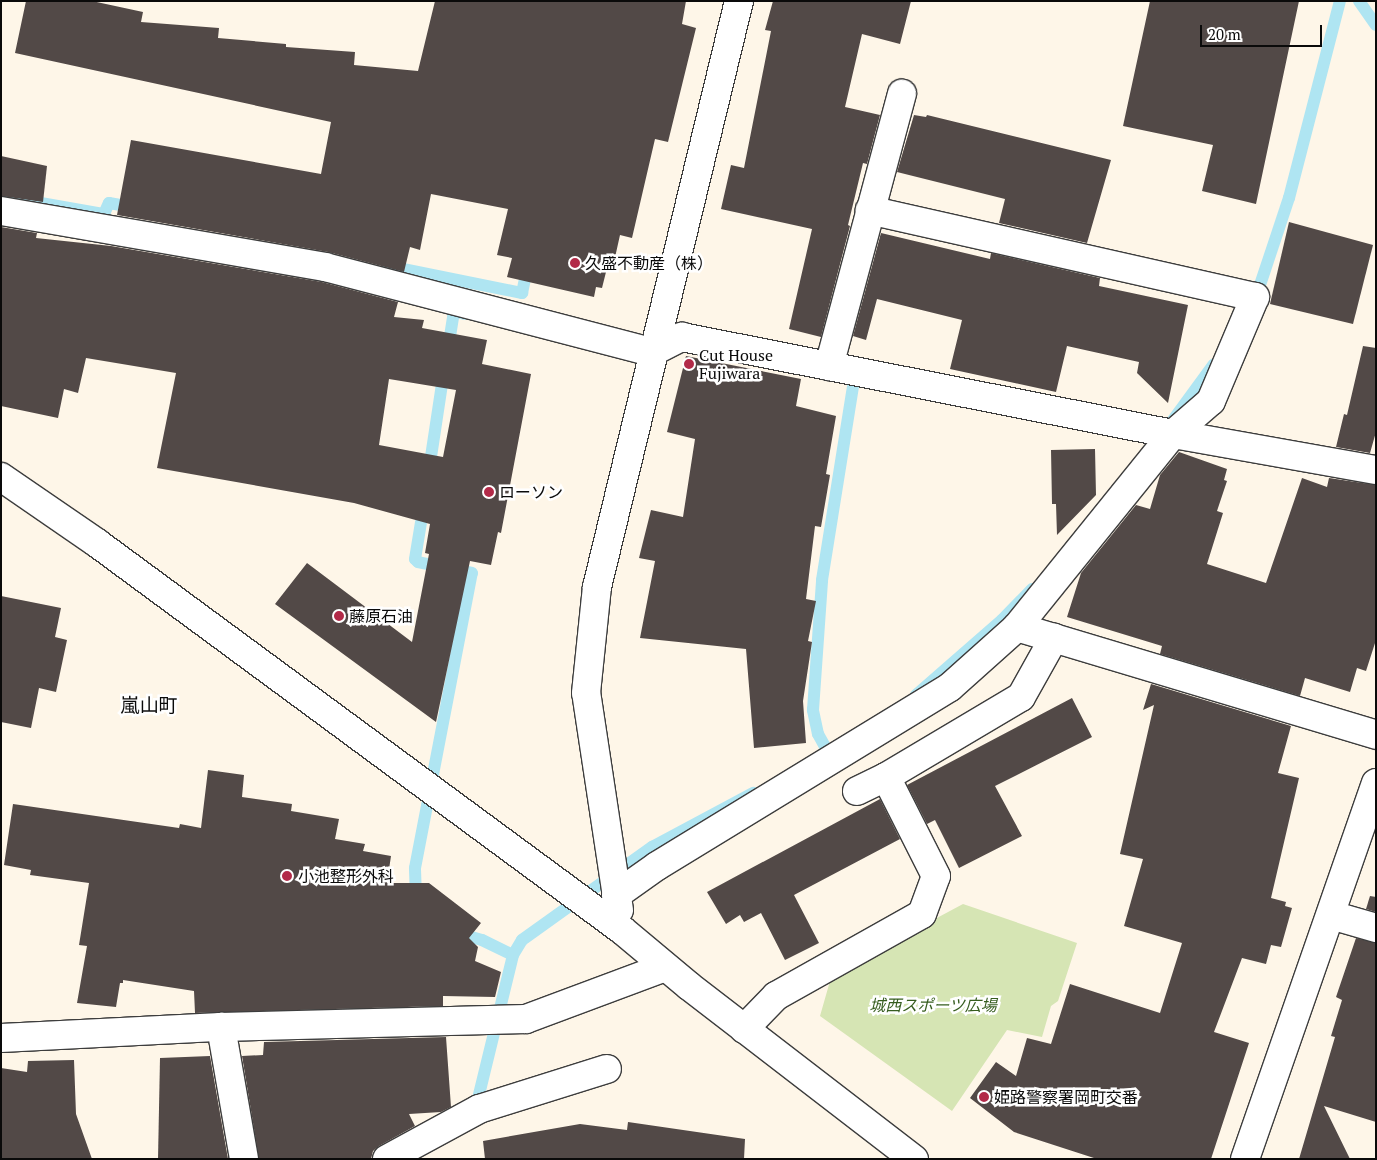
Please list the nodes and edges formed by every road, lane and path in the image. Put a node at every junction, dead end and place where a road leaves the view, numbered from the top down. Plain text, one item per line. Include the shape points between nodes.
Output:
1 (738, 1) edge
2 (902, 94) dead end
3 (870, 210) junction
4 (1, 211) edge
5 (652, 352) junction
6 (828, 366) junction
7 (1173, 434) junction
8 (1376, 470) edge
9 (1, 477) edge
10 (1017, 627) junction
11 (1054, 638) junction
12 (1376, 735) edge
13 (886, 777) junction
14 (1376, 783) edge
15 (857, 791) dead end
16 (616, 895) junction
17 (1331, 915) junction
18 (1376, 928) edge
19 (622, 930) junction
20 (665, 967) junction
21 (221, 1028) junction
22 (744, 1029) junction
23 (1, 1038) edge
24 (607, 1069) dead end
25 (244, 1159) edge
26 (387, 1159) edge
27 (914, 1159) edge
28 (1245, 1159) edge

1 - 5 street
2 - 3 street
3 - 6 street
3 - 7 street via 1255,297 1211,401
4 - 5 street via 325,267
5 - 6 street via 682,337
5 - 16 street via 596,587 586,693
6 - 7 street
7 - 8 street
7 - 10 street
9 - 19 street via 97,543
10 - 11 street
10 - 16 street via 950,687 657,866
11 - 12 street
11 - 13 street via 1021,697
13 - 15 street
13 - 22 street via 936,876 922,914 776,996
14 - 17 street
16 - 19 street
17 - 18 street
17 - 28 street
19 - 20 street
20 - 21 street via 526,1019
20 - 22 street
21 - 23 street
21 - 25 street
22 - 27 street
24 - 26 street via 476,1110

